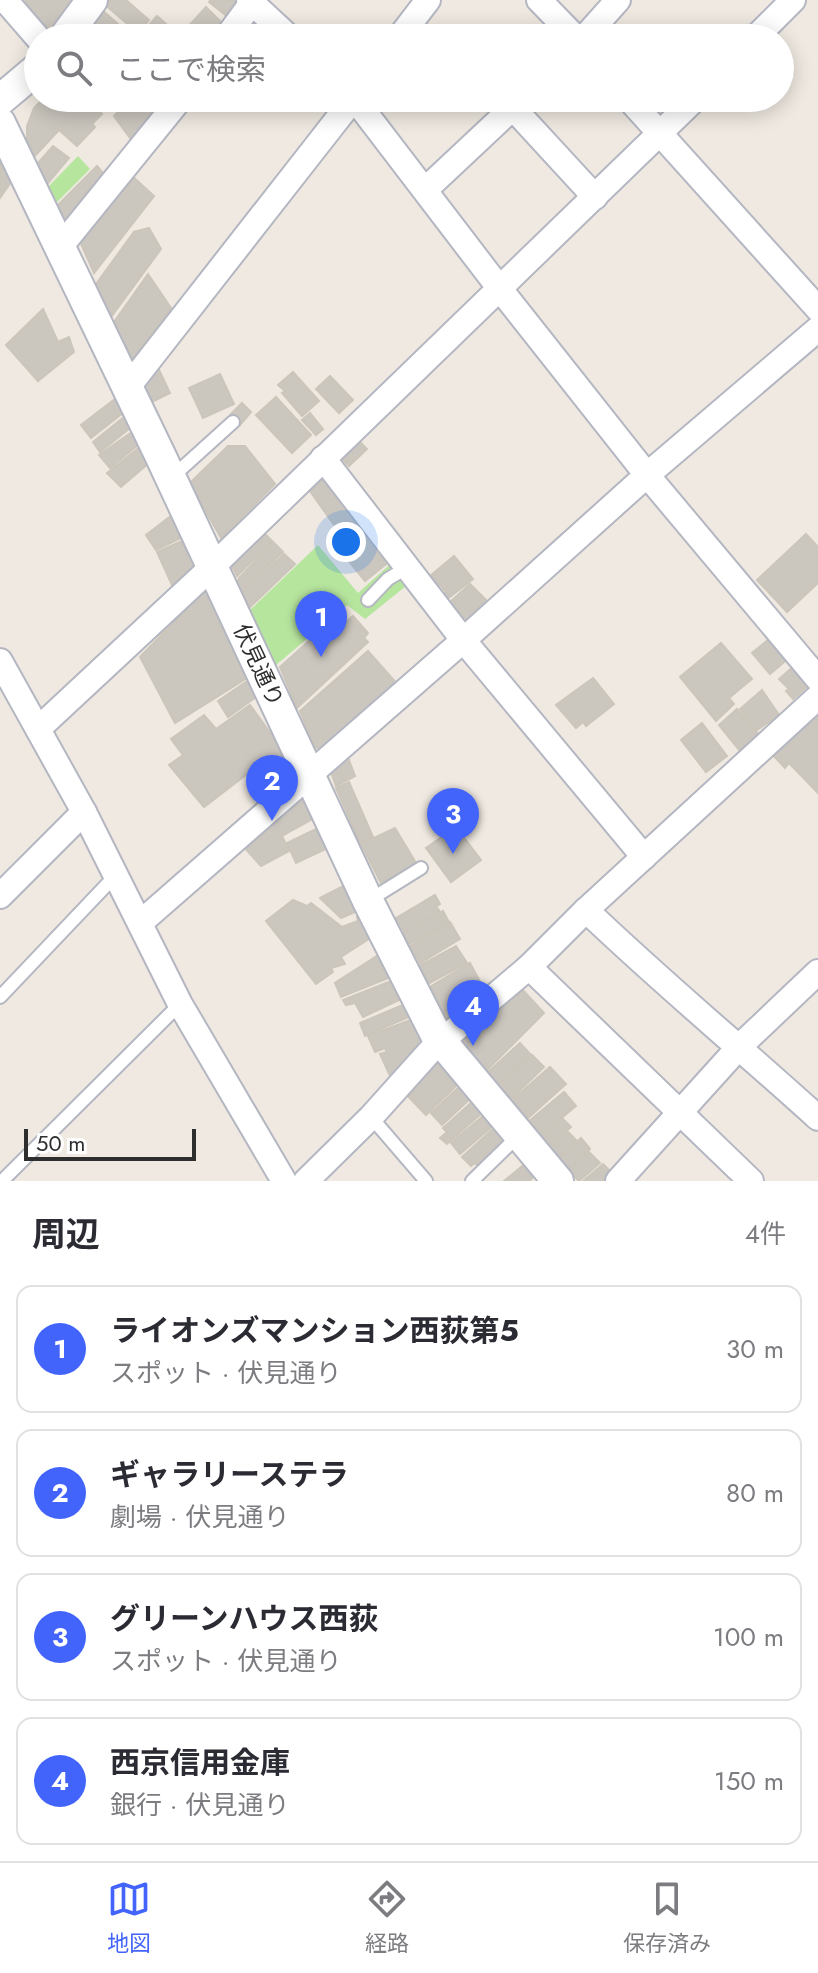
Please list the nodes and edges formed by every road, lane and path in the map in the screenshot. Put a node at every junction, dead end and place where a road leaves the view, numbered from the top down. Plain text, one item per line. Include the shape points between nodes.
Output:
1 (5, 0) edge
2 (92, 0) edge
3 (428, 0) edge
4 (539, 0) edge
5 (618, 0) edge
6 (793, 0) edge
7 (252, 1) edge
8 (26, 24) edge
9 (74, 24) edge
10 (236, 24) edge
11 (276, 24) edge
12 (410, 24) edge
13 (562, 24) edge
14 (597, 24) edge
15 (769, 24) edge
16 (24, 80) edge
17 (0, 100) edge
18 (170, 112) edge
19 (343, 112) edge
20 (365, 112) edge
21 (508, 112) edge
22 (525, 112) edge
23 (640, 112) edge
24 (682, 112) edge
25 (0, 123) edge
26 (660, 134) junction
27 (425, 190) junction
28 (595, 197) junction
29 (61, 246) junction
30 (500, 289) junction
31 (818, 309) edge
32 (818, 329) edge
33 (128, 387) junction
34 (233, 422) dead end
35 (323, 458) junction
36 (647, 475) junction
37 (171, 478) junction
38 (212, 567) junction
39 (408, 567) junction
40 (368, 600) dead end
41 (464, 641) junction
42 (0, 661) edge
43 (818, 679) edge
44 (818, 697) edge
45 (38, 729) junction
46 (310, 774) junction
47 (84, 812) junction
48 (644, 857) junction
49 (421, 868) dead end
50 (115, 876) junction
51 (0, 896) edge
52 (368, 901) junction
53 (586, 910) junction
54 (140, 923) junction
55 (529, 967) junction
56 (815, 979) edge
57 (0, 997) edge
58 (180, 1004) junction
59 (444, 1041) junction
60 (740, 1046) junction
61 (679, 1113) junction
62 (371, 1117) junction
63 (818, 1118) edge
64 (519, 1135) junction
65 (2, 1181) edge
66 (284, 1181) edge
67 (306, 1181) edge
68 (426, 1181) edge
69 (472, 1181) edge
70 (558, 1181) edge
71 (618, 1181) edge
72 (751, 1181) edge

1 - 8 street
2 - 9 street
3 - 12 street
4 - 13 street
5 - 14 street
6 - 15 street
7 - 10 street
7 - 11 street
16 - 17 street
18 - 29 street
19 - 33 street
20 - 27 street
21 - 27 street
22 - 28 street
23 - 26 street
24 - 26 street
25 - 29 street, 伏見通り
26 - 28 street
26 - 31 street
27 - 30 street
28 - 30 street
29 - 33 street, 伏見通り
30 - 35 street
30 - 36 street
32 - 36 street
33 - 37 street, 伏見通り
34 - 37 lane
35 - 38 street
35 - 39 street
36 - 41 street
36 - 43 street
37 - 38 street, 伏見通り
38 - 45 street
38 - 46 street, 伏見通り
39 - 40 lane
39 - 41 street
41 - 46 street
41 - 48 street
42 - 45 street
44 - 48 street
45 - 47 street
46 - 52 street, 伏見通り
46 - 54 street
47 - 50 street
47 - 51 street
48 - 53 street
49 - 52 lane
50 - 54 street
50 - 57 lane
52 - 59 street, 伏見通り via 436,1035
53 - 55 street
53 - 60 street
54 - 58 street
55 - 59 street
55 - 61 street
56 - 60 street
58 - 65 lane
58 - 66 street
59 - 62 street
59 - 64 street, 伏見通り
60 - 61 street
60 - 63 street
61 - 71 street
61 - 72 street
62 - 67 street
62 - 68 lane
64 - 69 lane
64 - 70 street, 伏見通り

